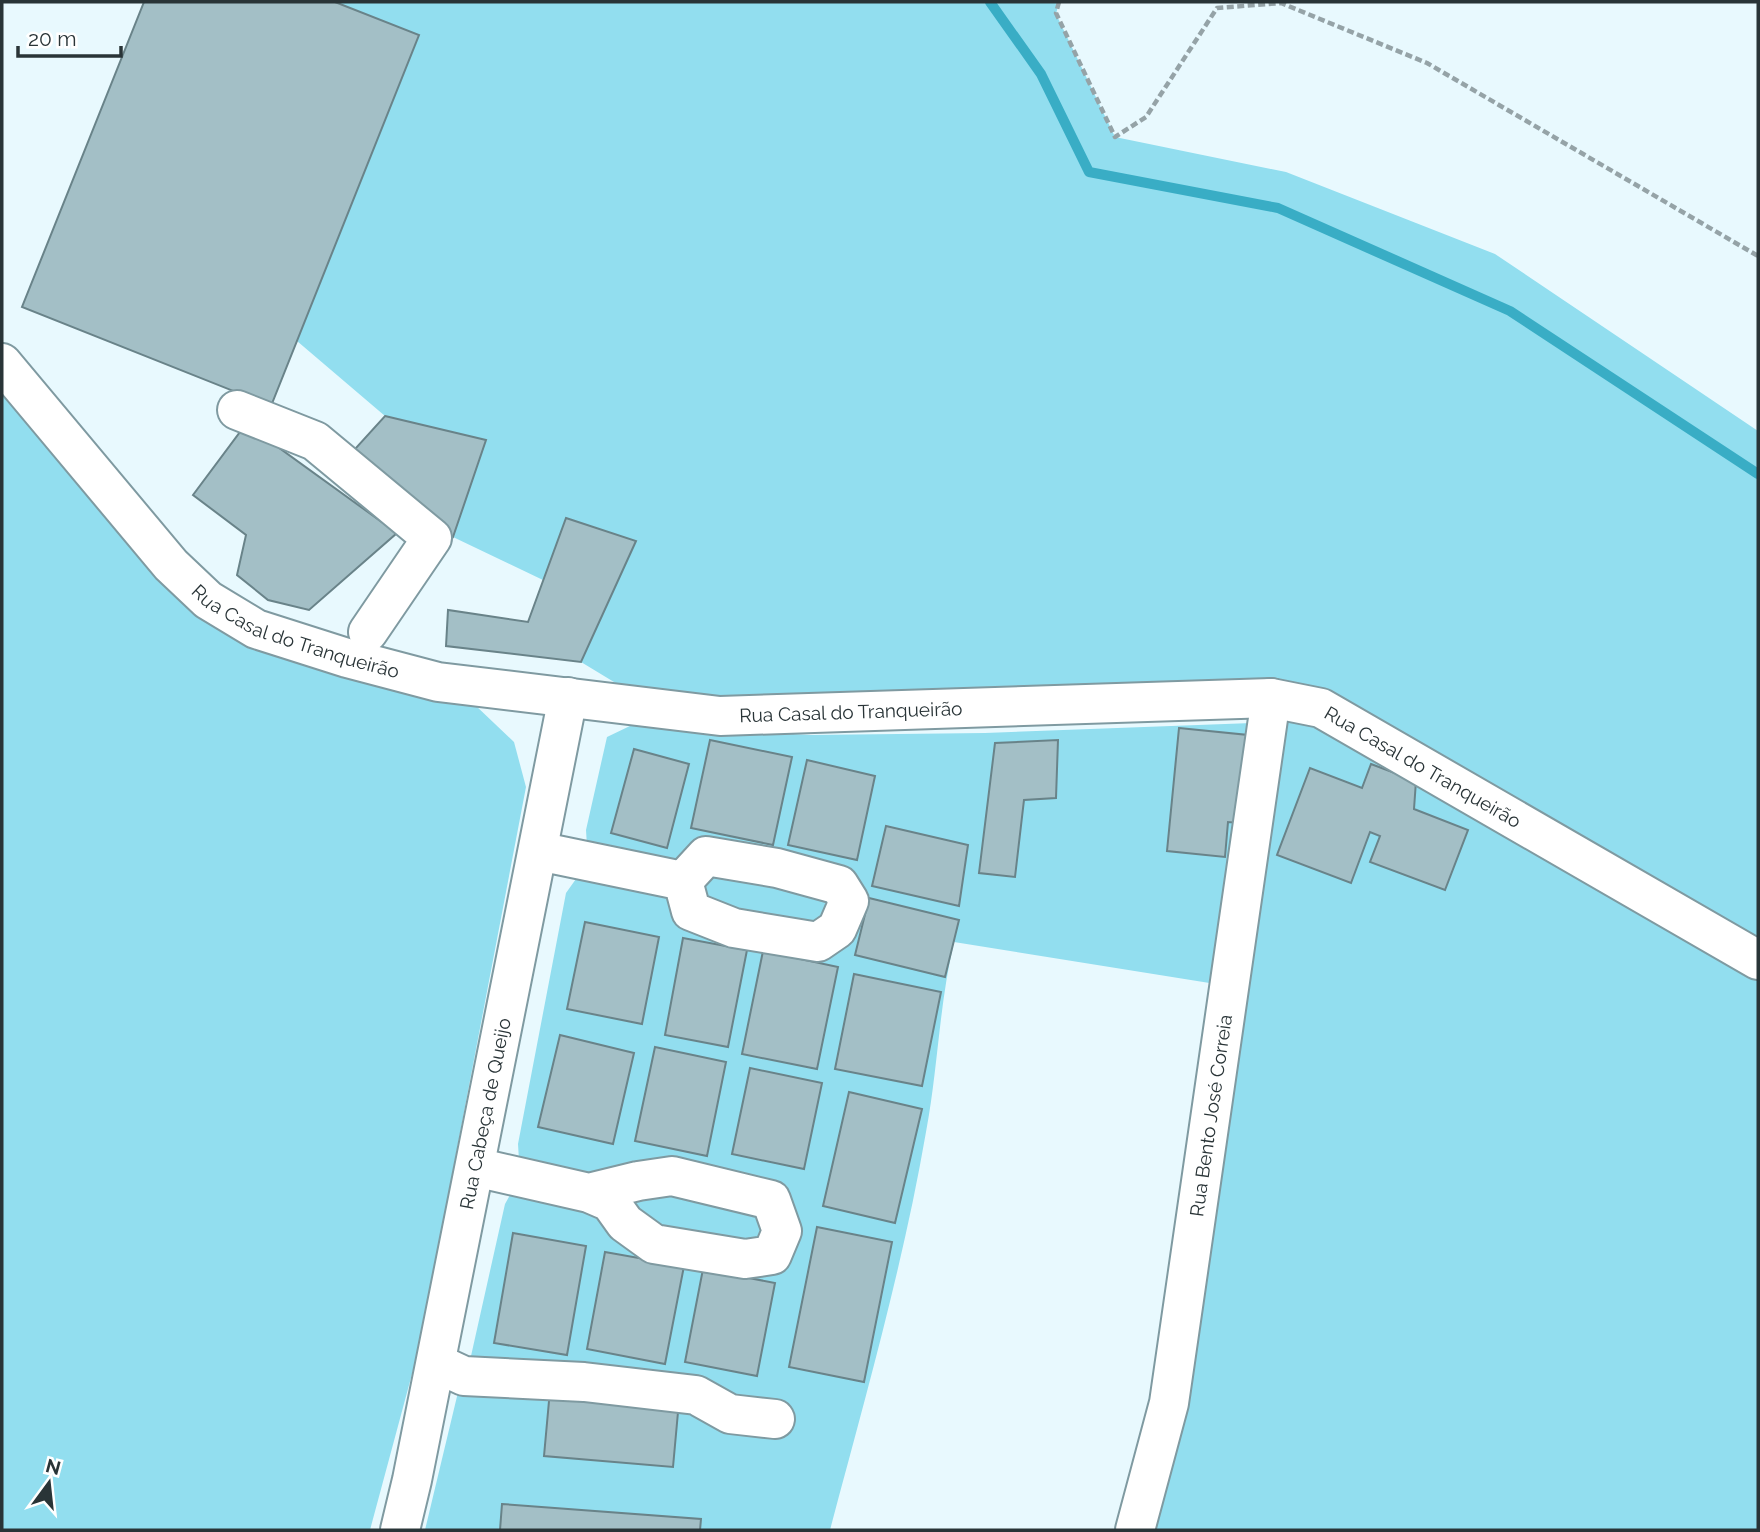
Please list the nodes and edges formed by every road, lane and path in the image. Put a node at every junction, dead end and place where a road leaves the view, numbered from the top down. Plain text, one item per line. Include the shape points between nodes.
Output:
1 (1059, 2) edge
2 (1758, 256) edge
3 (2, 363) edge
4 (237, 410) dead end
5 (368, 632) dead end
6 (568, 698) junction
7 (1271, 698) junction
8 (538, 851) junction
9 (683, 881) dead end
10 (1758, 960) edge
11 (475, 1167) junction
12 (589, 1193) dead end
13 (436, 1363) junction
14 (775, 1419) dead end
15 (400, 1530) edge
16 (1135, 1530) edge

1 - 2 path via 1056,13 1115,137 1146,117 1217,8 1281,3 1427,63
3 - 6 street, Rua Casal do Tranqueirão via 172,565 208,600 256,629 438,682
4 - 5 street via 315,441 432,538
6 - 7 street, Rua Casal do Tranqueirão via 720,716
6 - 8 street, Rua Cabeça de Queijo
7 - 10 street, Rua Casal do Tranqueirão via 1321,708
7 - 16 street, Rua Bento José Correia via 1169,1403
8 - 9 street
8 - 11 street, Rua Cabeça de Queijo
11 - 12 street
11 - 13 street, Rua Cabeça de Queijo
13 - 14 street via 464,1376 584,1382 696,1395 730,1414
13 - 15 street, Rua Cabeça de Queijo

